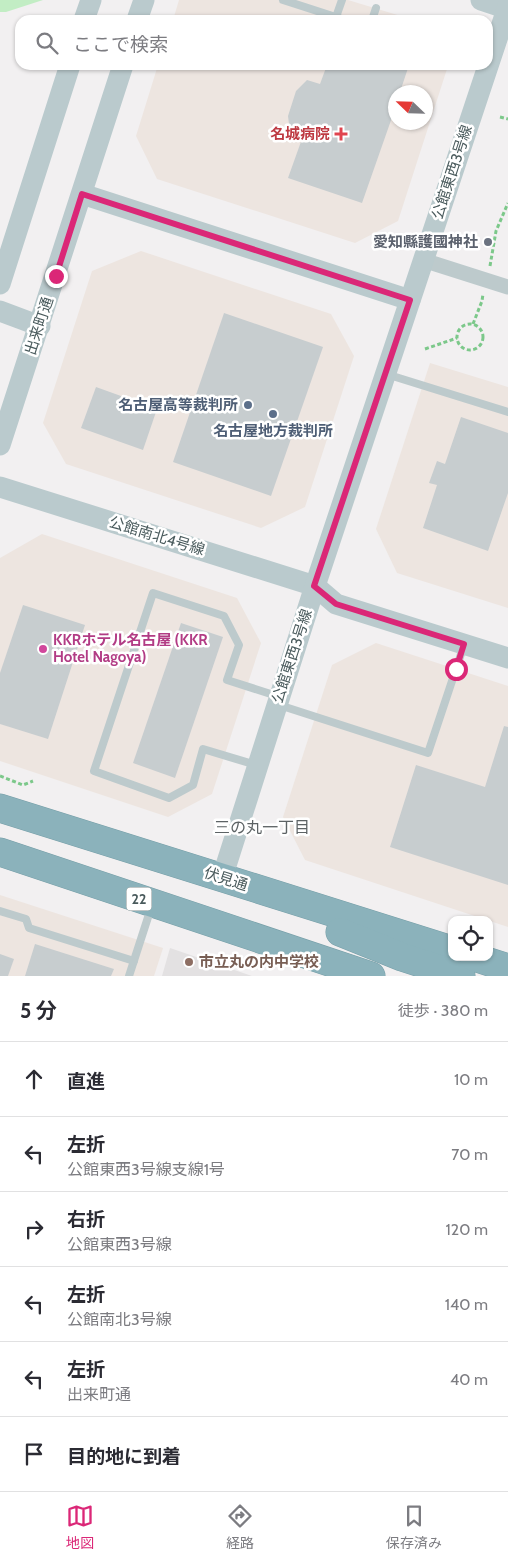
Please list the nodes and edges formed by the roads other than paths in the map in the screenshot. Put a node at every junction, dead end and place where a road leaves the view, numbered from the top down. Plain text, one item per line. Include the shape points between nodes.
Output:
1 (91, 0) edge
2 (144, 0) edge
3 (283, 0) edge
4 (342, 0) edge
5 (481, 0) edge
6 (376, 8) dead end
7 (508, 8) edge
8 (86, 15) edge
9 (139, 15) edge
10 (330, 15) edge
11 (337, 15) edge
12 (374, 15) edge
13 (493, 52) edge
14 (68, 70) edge
15 (121, 70) edge
16 (487, 70) edge
17 (82, 194) junction
18 (423, 260) junction
19 (0, 284) edge
20 (508, 287) edge
21 (410, 300) junction
22 (0, 312) edge
23 (40, 326) junction
24 (385, 374) junction
25 (508, 412) edge
26 (0, 445) edge
27 (0, 486) edge
28 (314, 586) junction
29 (464, 644) junction
30 (508, 658) edge
31 (278, 700) junction
32 (258, 765) junction
33 (0, 808) edge
34 (0, 852) edge
35 (222, 878) junction
36 (261, 891) junction
37 (153, 903) junction
38 (0, 911) edge
39 (448, 949) edge
40 (134, 961) junction
41 (486, 961) edge
42 (508, 968) edge
43 (129, 976) edge
44 (371, 976) edge
45 (461, 976) edge

1 - 8 street
2 - 9 street
3 - 10 lane
4 - 11 lane
5 - 7 street
6 - 12 lane
7 - 13 street, 公館東西3号線
14 - 19 street
15 - 17 street, 出来町通
16 - 18 street, 公館東西3号線
17 - 21 street
17 - 23 street, 出来町通
18 - 20 street
18 - 21 street, 公館東西3号線
21 - 24 street, 公館東西3号線
22 - 23 street
23 - 26 street, 出来町通
24 - 25 lane
24 - 28 street, 公館東西3号線
27 - 28 street, 公館南北4号線
28 - 29 street via 336,604
28 - 31 street, 公館東西3号線
29 - 30 street
29 - 31 lane via 428,753
31 - 32 street, 公館東西3号線
31 - 32 lane via 227,680 239,645 224,616 153,593 94,771 169,798 192,785 203,749
32 - 35 street, 公館東西3号線
33 - 35 highway, 伏見通
34 - 37 highway, 22
35 - 36 highway, 伏見通
36 - 39 highway, 伏見通
36 - 45 highway via 300,916 402,957
37 - 40 lane
37 - 44 highway, 22
38 - 40 lane via 26,920 29,928
40 - 43 lane
41 - 42 highway

